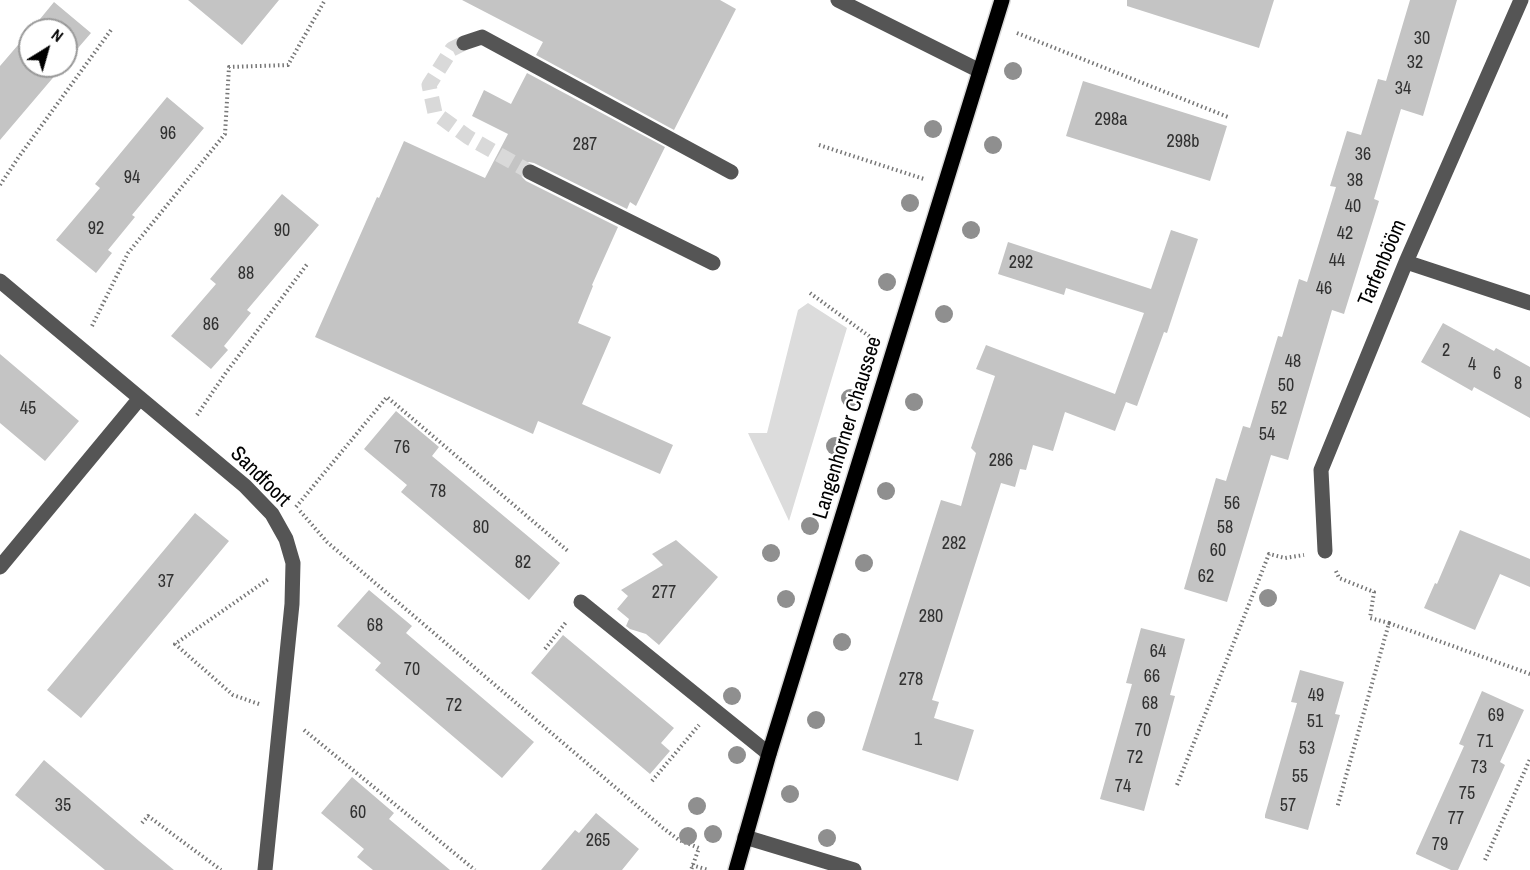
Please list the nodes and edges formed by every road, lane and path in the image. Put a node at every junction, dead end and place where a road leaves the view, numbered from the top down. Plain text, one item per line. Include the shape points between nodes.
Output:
1 (325, 0) edge
2 (838, 0) edge
3 (1002, 0) edge
4 (1521, 0) edge
5 (995, 24) junction
6 (111, 30) dead end
7 (464, 43) tunnel mouth
8 (980, 71) junction
9 (1228, 117) dead end
10 (819, 145) dead end
11 (530, 172) tunnel mouth
12 (731, 172) dead end
13 (0, 185) edge
14 (944, 186) junction
15 (713, 262) dead end
16 (1406, 262) junction
17 (308, 263) dead end
18 (0, 281) edge
19 (810, 293) dead end
20 (1530, 303) edge
21 (81, 348) junction
22 (893, 353) junction
23 (140, 398) junction
24 (184, 435) junction
25 (288, 500) dead end
26 (296, 507) junction
27 (1325, 551) junction
28 (569, 552) dead end
29 (293, 563) junction
30 (0, 567) edge
31 (581, 602) dead end
32 (1389, 623) junction
33 (1530, 674) edge
34 (282, 712) junction
35 (701, 722) dead end
36 (769, 754) junction
37 (1530, 759) edge
38 (652, 781) dead end
39 (1177, 785) dead end
40 (1337, 808) dead end
41 (142, 823) dead end
42 (745, 837) junction
43 (1485, 860) dead end
44 (692, 868) edge
45 (221, 870) edge
46 (265, 870) edge
47 (475, 870) edge
48 (708, 870) edge
49 (736, 870) edge
50 (854, 870) edge

1 - 21 path via 288,64 229,67 225,134 128,253
2 - 8 street
3 - 5 main road, Langenhorner Chaussee
4 - 16 street, Tarfenbööm
5 - 8 main road, Langenhorner Chaussee
5 - 9 path
6 - 13 path
7 - 12 street via 482,37
8 - 14 main road, Langenhorner Chaussee
10 - 14 path
11 - 15 street
14 - 22 main road, Langenhorner Chaussee
16 - 20 street
16 - 27 street, Tarfenbööm via 1321,470
17 - 24 path
18 - 21 street, Sandfoort
19 - 22 path
21 - 23 street, Sandfoort
22 - 36 main road, Langenhorner Chaussee
23 - 24 street, Sandfoort
23 - 30 street
24 - 29 street, Sandfoort via 272,514 286,539
25 - 26 path
26 - 28 path via 387,397
26 - 44 path via 327,542 663,828 699,848
27 - 32 path via 1340,578 1374,592 1370,618
27 - 39 path via 1285,558 1269,554
29 - 34 street, Sandfoort
29 - 34 path via 175,644 233,695
31 - 36 street
32 - 33 path
32 - 40 path
34 - 46 street, Sandfoort
34 - 47 path
35 - 38 path
36 - 42 main road, Langenhorner Chaussee
37 - 43 path
41 - 45 path via 148,816
42 - 49 main road, Langenhorner Chaussee
42 - 50 street
44 - 48 path

